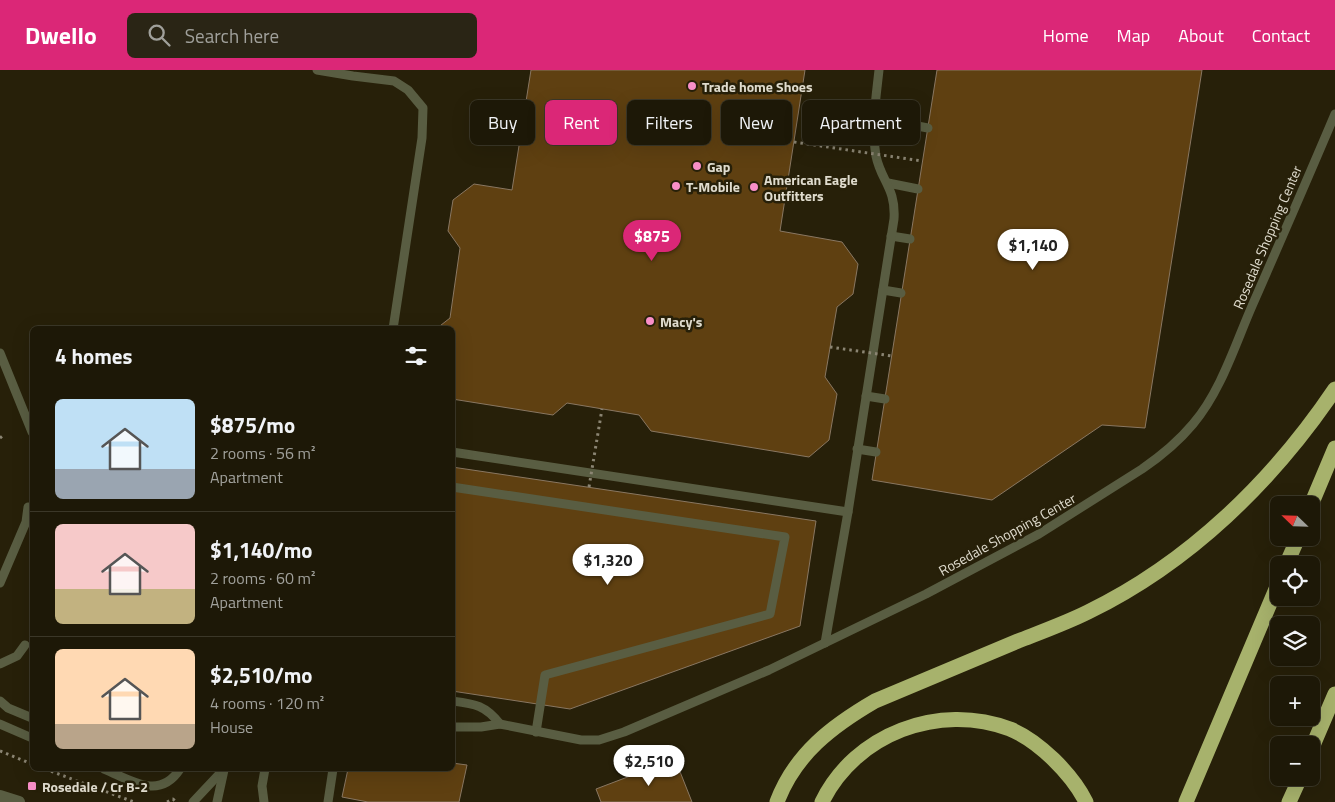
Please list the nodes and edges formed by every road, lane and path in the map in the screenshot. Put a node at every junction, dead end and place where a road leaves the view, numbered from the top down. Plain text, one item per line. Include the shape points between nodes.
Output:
1 (317, 70) edge
2 (879, 70) edge
3 (876, 100) edge
4 (1335, 114) edge
5 (920, 126) edge
6 (928, 128) dead end
7 (794, 142) dead end
8 (875, 145) edge
9 (922, 161) dead end
10 (888, 183) junction
11 (918, 189) dead end
12 (891, 236) junction
13 (910, 239) dead end
14 (883, 290) junction
15 (902, 293) dead end
16 (393, 326) edge
17 (830, 347) dead end
18 (0, 353) edge
19 (892, 356) dead end
20 (1335, 389) edge
21 (866, 396) junction
22 (885, 399) dead end
23 (602, 409) dead end
24 (30, 427) edge
25 (6, 434) dead end
26 (0, 438) edge
27 (1335, 448) edge
28 (857, 449) junction
29 (455, 452) edge
30 (876, 452) dead end
31 (455, 487) edge
32 (589, 487) dead end
33 (1315, 496) edge
34 (28, 507) dead end
35 (848, 512) junction
36 (0, 583) edge
37 (1270, 603) edge
38 (825, 643) junction
39 (25, 644) dead end
40 (4, 662) edge
41 (0, 672) edge
42 (1335, 694) edge
43 (0, 701) edge
44 (455, 701) edge
45 (30, 717) edge
46 (0, 724) edge
47 (500, 724) junction
48 (455, 727) edge
49 (536, 732) junction
50 (1317, 736) edge
51 (30, 737) edge
52 (0, 751) edge
53 (30, 763) edge
54 (50, 771) edge
55 (109, 771) edge
56 (178, 771) edge
57 (223, 771) edge
58 (225, 771) edge
59 (265, 771) edge
60 (333, 771) edge
61 (262, 786) junction
62 (1296, 786) edge
63 (0, 796) edge
64 (19, 802) edge
65 (134, 802) edge
66 (167, 802) edge
67 (176, 802) edge
68 (193, 802) edge
69 (218, 802) edge
70 (256, 802) edge
71 (264, 802) edge
72 (328, 802) edge
73 (777, 802) edge
74 (822, 802) edge
75 (1086, 802) edge
76 (1186, 802) edge
77 (1289, 802) edge

1 - 16 lane via 394,81 408,90 423,108 422,138
2 - 3 lane
4 - 38 lane, Rosedale Shopping Center via 1220,380 1203,411 1183,435 1142,470 1039,534 982,566
5 - 6 lane
7 - 9 path, bridge
8 - 10 lane via 879,166
10 - 11 lane
10 - 12 lane via 894,203
12 - 13 lane
12 - 14 lane
14 - 15 lane
14 - 21 lane
17 - 19 path, bridge
18 - 24 lane
20 - 73 highway via 1274,470 1233,511 1184,552 1088,612 875,701 843,720 799,762
21 - 22 lane
21 - 28 lane
23 - 32 path, bridge
25 - 26 path
27 - 33 highway
28 - 30 lane
28 - 35 lane
29 - 35 lane
31 - 49 lane via 785,537 770,614 545,675
34 - 36 lane via 26,522
35 - 38 lane
37 - 76 highway
38 - 49 lane, Rosedale Shopping Center via 708,697 609,737 581,740
39 - 40 lane via 19,655
40 - 41 lane
42 - 50 highway
43 - 45 lane
44 - 47 lane, Rosedale Shopping Center via 486,709
46 - 51 lane
47 - 48 lane, Rosedale Shopping Center
47 - 49 lane, Rosedale Shopping Center
52 - 53 path
54 - 65 path
55 - 56 lane via 155,787 168,782
57 - 68 lane
58 - 69 lane
59 - 61 lane
60 - 72 lane
61 - 70 lane
61 - 71 lane
62 - 77 highway
63 - 64 street
66 - 67 path via 174,798
74 - 75 highway via 846,766 867,748 889,734 917,724 946,719 975,720 1018,734 1057,763

